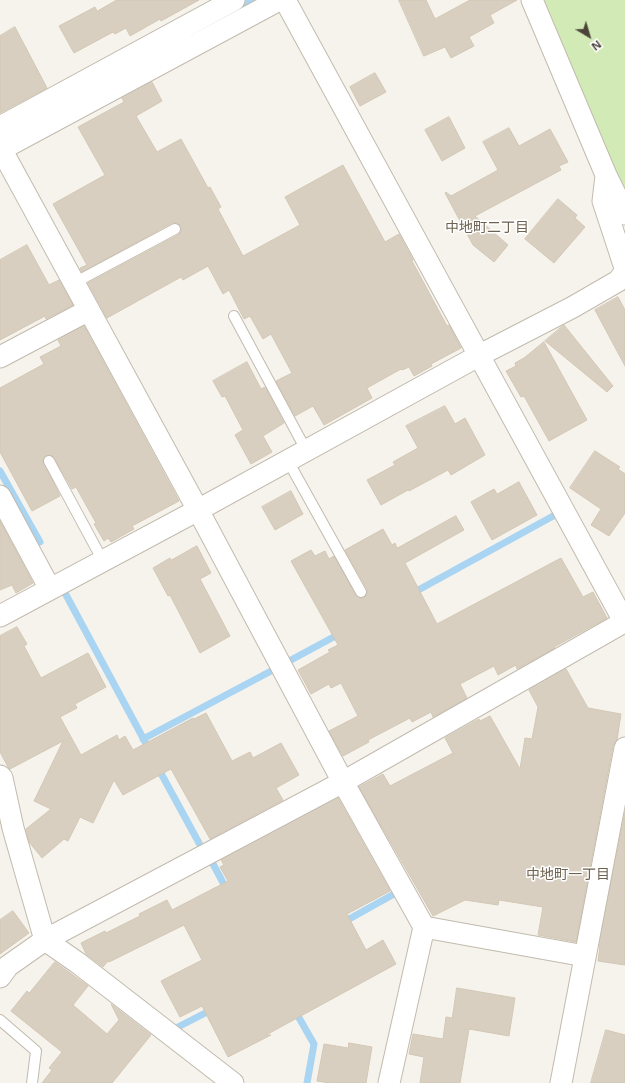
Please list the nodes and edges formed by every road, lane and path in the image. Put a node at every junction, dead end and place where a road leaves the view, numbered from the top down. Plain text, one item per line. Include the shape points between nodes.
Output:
1 (234, 0) edge
2 (280, 0) edge
3 (286, 0) edge
4 (532, 0) edge
5 (0, 127) edge
6 (1, 149) edge
7 (606, 175) junction
8 (625, 214) edge
9 (175, 229) dead end
10 (625, 268) edge
11 (625, 272) edge
12 (74, 283) junction
13 (89, 310) junction
14 (234, 316) dead end
15 (480, 356) junction
16 (0, 357) edge
17 (306, 450) junction
18 (49, 461) dead end
19 (288, 461) junction
20 (0, 496) edge
21 (198, 510) junction
22 (103, 561) junction
23 (50, 589) junction
24 (360, 592) dead end
25 (0, 616) edge
26 (625, 623) edge
27 (625, 748) edge
28 (0, 776) edge
29 (343, 782) junction
30 (424, 927) junction
31 (45, 940) junction
32 (586, 956) junction
33 (3, 968) edge
34 (0, 1020) edge
35 (32, 1083) edge
36 (234, 1083) edge
37 (389, 1083) edge
38 (562, 1083) edge

1 - 5 street
2 - 6 street
3 - 15 street
4 - 7 street
6 - 12 street
7 - 8 street
7 - 10 street via 603,201
9 - 12 lane
11 - 15 street via 618,281
12 - 13 street
13 - 16 street
13 - 21 street
14 - 17 lane
15 - 17 street
15 - 26 street
17 - 19 street
18 - 22 lane
19 - 21 street
19 - 24 lane
20 - 23 street
21 - 22 street
21 - 29 street
22 - 23 street
23 - 25 street
26 - 29 street
27 - 32 street
28 - 31 street
29 - 30 street
29 - 31 street
30 - 32 street
30 - 37 street
31 - 33 street
31 - 36 street
32 - 38 street
34 - 35 lane via 36,1051

